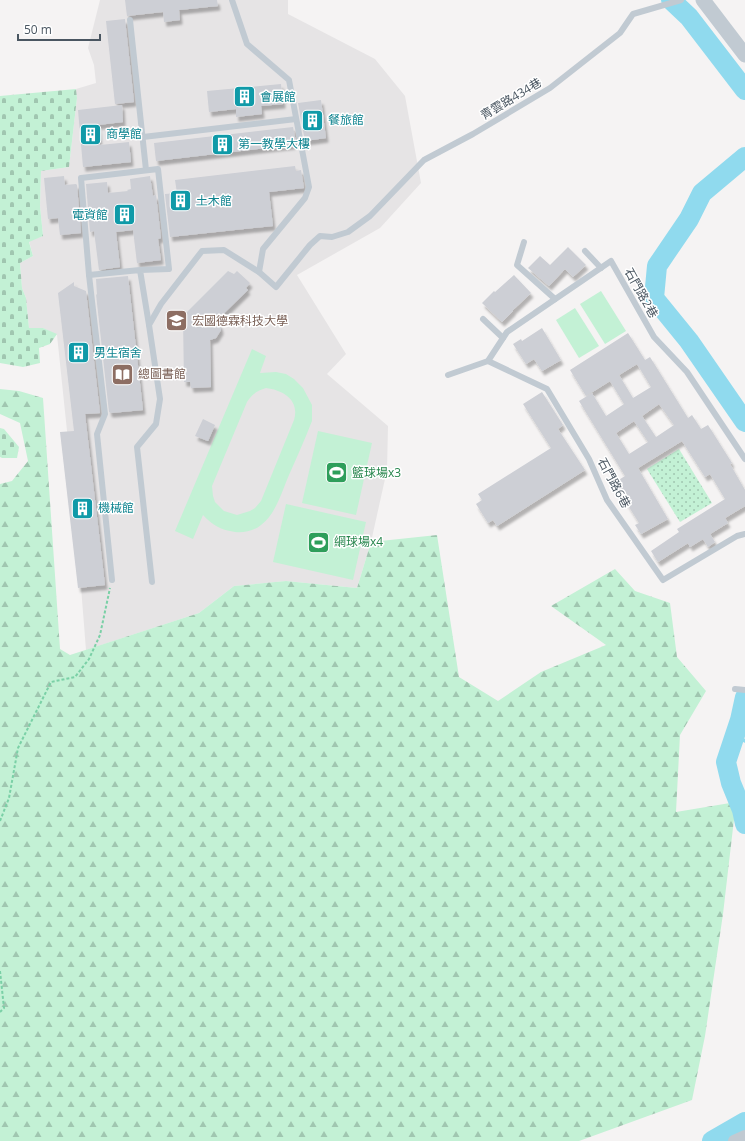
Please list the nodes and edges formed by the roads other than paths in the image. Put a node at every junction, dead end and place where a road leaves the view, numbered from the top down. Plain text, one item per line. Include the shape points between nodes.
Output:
1 (232, 0) edge
2 (681, 0) edge
3 (703, 0) edge
4 (130, 20) dead end
5 (745, 55) edge
6 (296, 119) junction
7 (143, 137) junction
8 (146, 170) junction
9 (524, 242) dead end
10 (585, 251) dead end
11 (601, 268) junction
12 (140, 270) junction
13 (259, 272) junction
14 (89, 275) junction
15 (555, 299) junction
16 (483, 319) dead end
17 (149, 325) junction
18 (503, 338) junction
19 (488, 361) junction
20 (448, 375) dead end
21 (745, 459) edge
22 (745, 534) edge
23 (112, 580) road end
24 (152, 582) dead end
25 (735, 689) dead end
26 (745, 690) edge
27 (745, 1136) edge
28 (734, 1141) edge

1 - 6 lane via 246,44 288,80
2 - 13 lane, 青雲路434巷 via 634,14 620,33 550,88 424,160 370,216 348,232 332,237 320,236 276,287
3 - 5 street
4 - 7 lane
6 - 7 lane
6 - 13 lane via 309,187 305,198 263,249
7 - 8 lane
8 - 12 lane via 158,169 169,269
8 - 14 lane via 81,178
9 - 15 lane via 517,265
10 - 11 lane
11 - 15 lane
11 - 21 lane, 石門路2巷 via 611,261 654,337 687,372
12 - 14 lane
12 - 17 lane
13 - 17 lane via 224,250 202,251 161,304
14 - 23 lane via 105,414 97,434
15 - 18 lane via 507,332
16 - 18 lane
17 - 24 lane via 160,399 156,424 138,447
18 - 19 lane
19 - 20 lane
19 - 22 lane, 石門路6巷 via 546,389 589,459 607,500 663,580 737,536
25 - 26 lane
27 - 28 street

